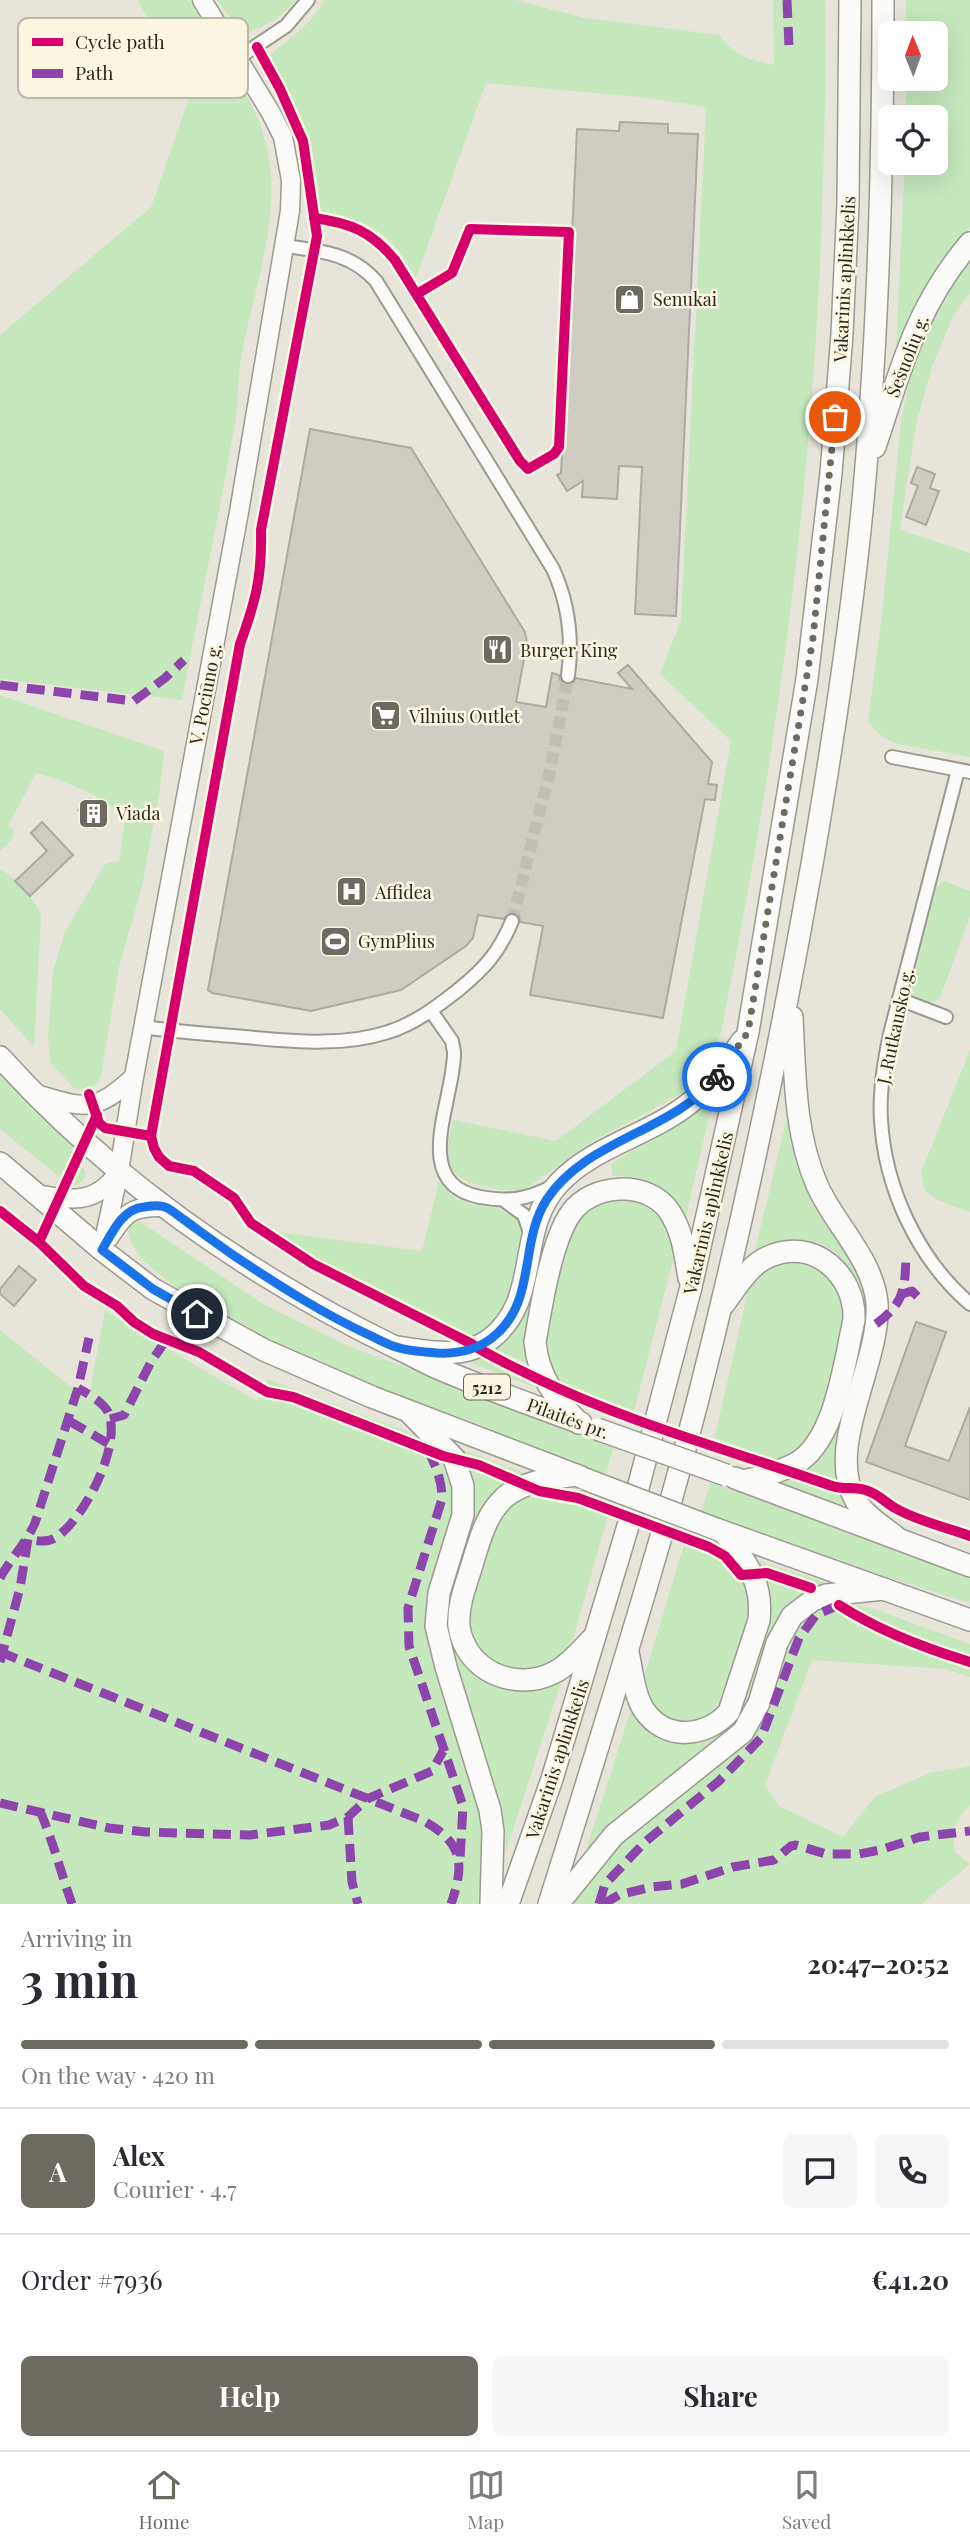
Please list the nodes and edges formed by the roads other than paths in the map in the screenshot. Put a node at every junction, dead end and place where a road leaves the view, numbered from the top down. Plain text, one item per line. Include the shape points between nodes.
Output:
1 (202, 0) edge
2 (308, 0) edge
3 (849, 0) edge
4 (883, 0) edge
5 (213, 18) edge
6 (248, 51) edge
7 (248, 76) edge
8 (970, 243) edge
9 (285, 246) junction
10 (865, 479) junction
11 (568, 676) tunnel mouth
12 (892, 757) dead end
13 (964, 771) edge
14 (512, 921) tunnel mouth
15 (790, 988) junction
16 (898, 999) junction
17 (431, 1011) junction
18 (946, 1017) dead end
19 (143, 1027) junction
20 (748, 1032) junction
21 (0, 1057) edge
22 (134, 1077) junction
23 (36, 1094) junction
24 (0, 1163) edge
25 (119, 1171) junction
26 (559, 1183) junction
27 (36, 1194) junction
28 (505, 1201) junction
29 (165, 1207) junction
30 (532, 1237) junction
31 (102, 1250) junction
32 (691, 1287) junction
33 (970, 1304) edge
34 (720, 1308) junction
35 (396, 1347) junction
36 (408, 1411) junction
37 (588, 1426) junction
38 (580, 1477) junction
39 (735, 1478) junction
40 (720, 1530) junction
41 (896, 1537) junction
42 (970, 1566) edge
43 (884, 1589) junction
44 (970, 1620) edge
45 (597, 1634) junction
46 (628, 1652) junction
47 (492, 1904) edge
48 (508, 1904) edge
49 (549, 1904) edge
50 (558, 1904) edge

1 - 5 main road, V. Pociūno g.
2 - 6 street via 286,26
3 - 20 main road, Vakarinis aplinkkelis via 848,203 831,473 809,665
4 - 10 main road, Vakarinis aplinkkelis via 878,278
7 - 9 main road, V. Pociūno g. via 283,137 291,180
8 - 10 main road, Šešuolių g. via 921,315
9 - 11 street via 347,257 376,281 553,569 569,618
9 - 19 main road, V. Pociūno g.
10 - 15 main road, Vakarinis aplinkkelis via 832,743
12 - 13 street
13 - 16 street, J. Rutkausko g.
14 - 17 street via 492,960
15 - 34 main road, Vakarinis aplinkkelis
15 - 41 main road via 797,1102 806,1154 817,1186 876,1294 876,1328 847,1444 847,1472 857,1503
16 - 18 street
16 - 33 street, J. Rutkausko g. via 881,1093 888,1168 904,1214 932,1264
17 - 19 street via 386,1033 347,1040 272,1039
17 - 28 street via 452,1041 454,1052 439,1144 441,1167 463,1192
19 - 22 main road, V. Pociūno g.
20 - 26 main road via 715,1079 690,1104 598,1155
20 - 32 main road, Vakarinis aplinkkelis
21 - 23 main road, Pilaitės pr. / 5212
22 - 23 main road via 93,1106
22 - 25 main road, V. Pociūno g.
23 - 25 main road, Pilaitės pr. / 5212
24 - 27 main road
25 - 27 main road via 108,1187 92,1197
25 - 29 main road, Pilaitės pr. / 5212
25 - 31 main road, V. Pociūno g.
26 - 28 street
26 - 30 main road via 540,1212
27 - 31 main road
28 - 30 street via 524,1214
29 - 31 main road via 130,1211
29 - 35 main road, Pilaitės pr. / 5212 via 316,1307
30 - 35 main road via 518,1305 500,1332 478,1348 458,1353
31 - 36 main road via 153,1289 264,1350
32 - 37 main road via 682,1237 669,1210 653,1196 614,1190 585,1199 572,1211 557,1245 535,1342 536,1358 545,1382
32 - 45 main road, Vakarinis aplinkkelis
34 - 39 main road via 752,1268 767,1257 800,1251 821,1258 839,1272 854,1308 830,1420 818,1444 797,1463 768,1475
34 - 46 main road, Vakarinis aplinkkelis
35 - 37 main road, Pilaitės pr. / 5212 via 457,1376
36 - 38 main road
36 - 47 main road via 454,1458 463,1486 463,1515 439,1593 436,1626 490,1810
37 - 39 main road, Pilaitės pr. / 5212, bridge
38 - 40 main road, bridge
38 - 45 main road via 542,1480 518,1489 495,1508 479,1541 459,1626 480,1665 503,1679 518,1681 555,1673
39 - 41 main road, Pilaitės pr. / 5212
40 - 43 main road
40 - 46 main road via 753,1573 760,1606 729,1712 703,1731 664,1728 644,1710
41 - 42 main road, Pilaitės pr.
43 - 44 main road
43 - 50 main road via 826,1595 792,1616 743,1732 614,1835
45 - 48 main road, Vakarinis aplinkkelis
46 - 49 main road, Vakarinis aplinkkelis

